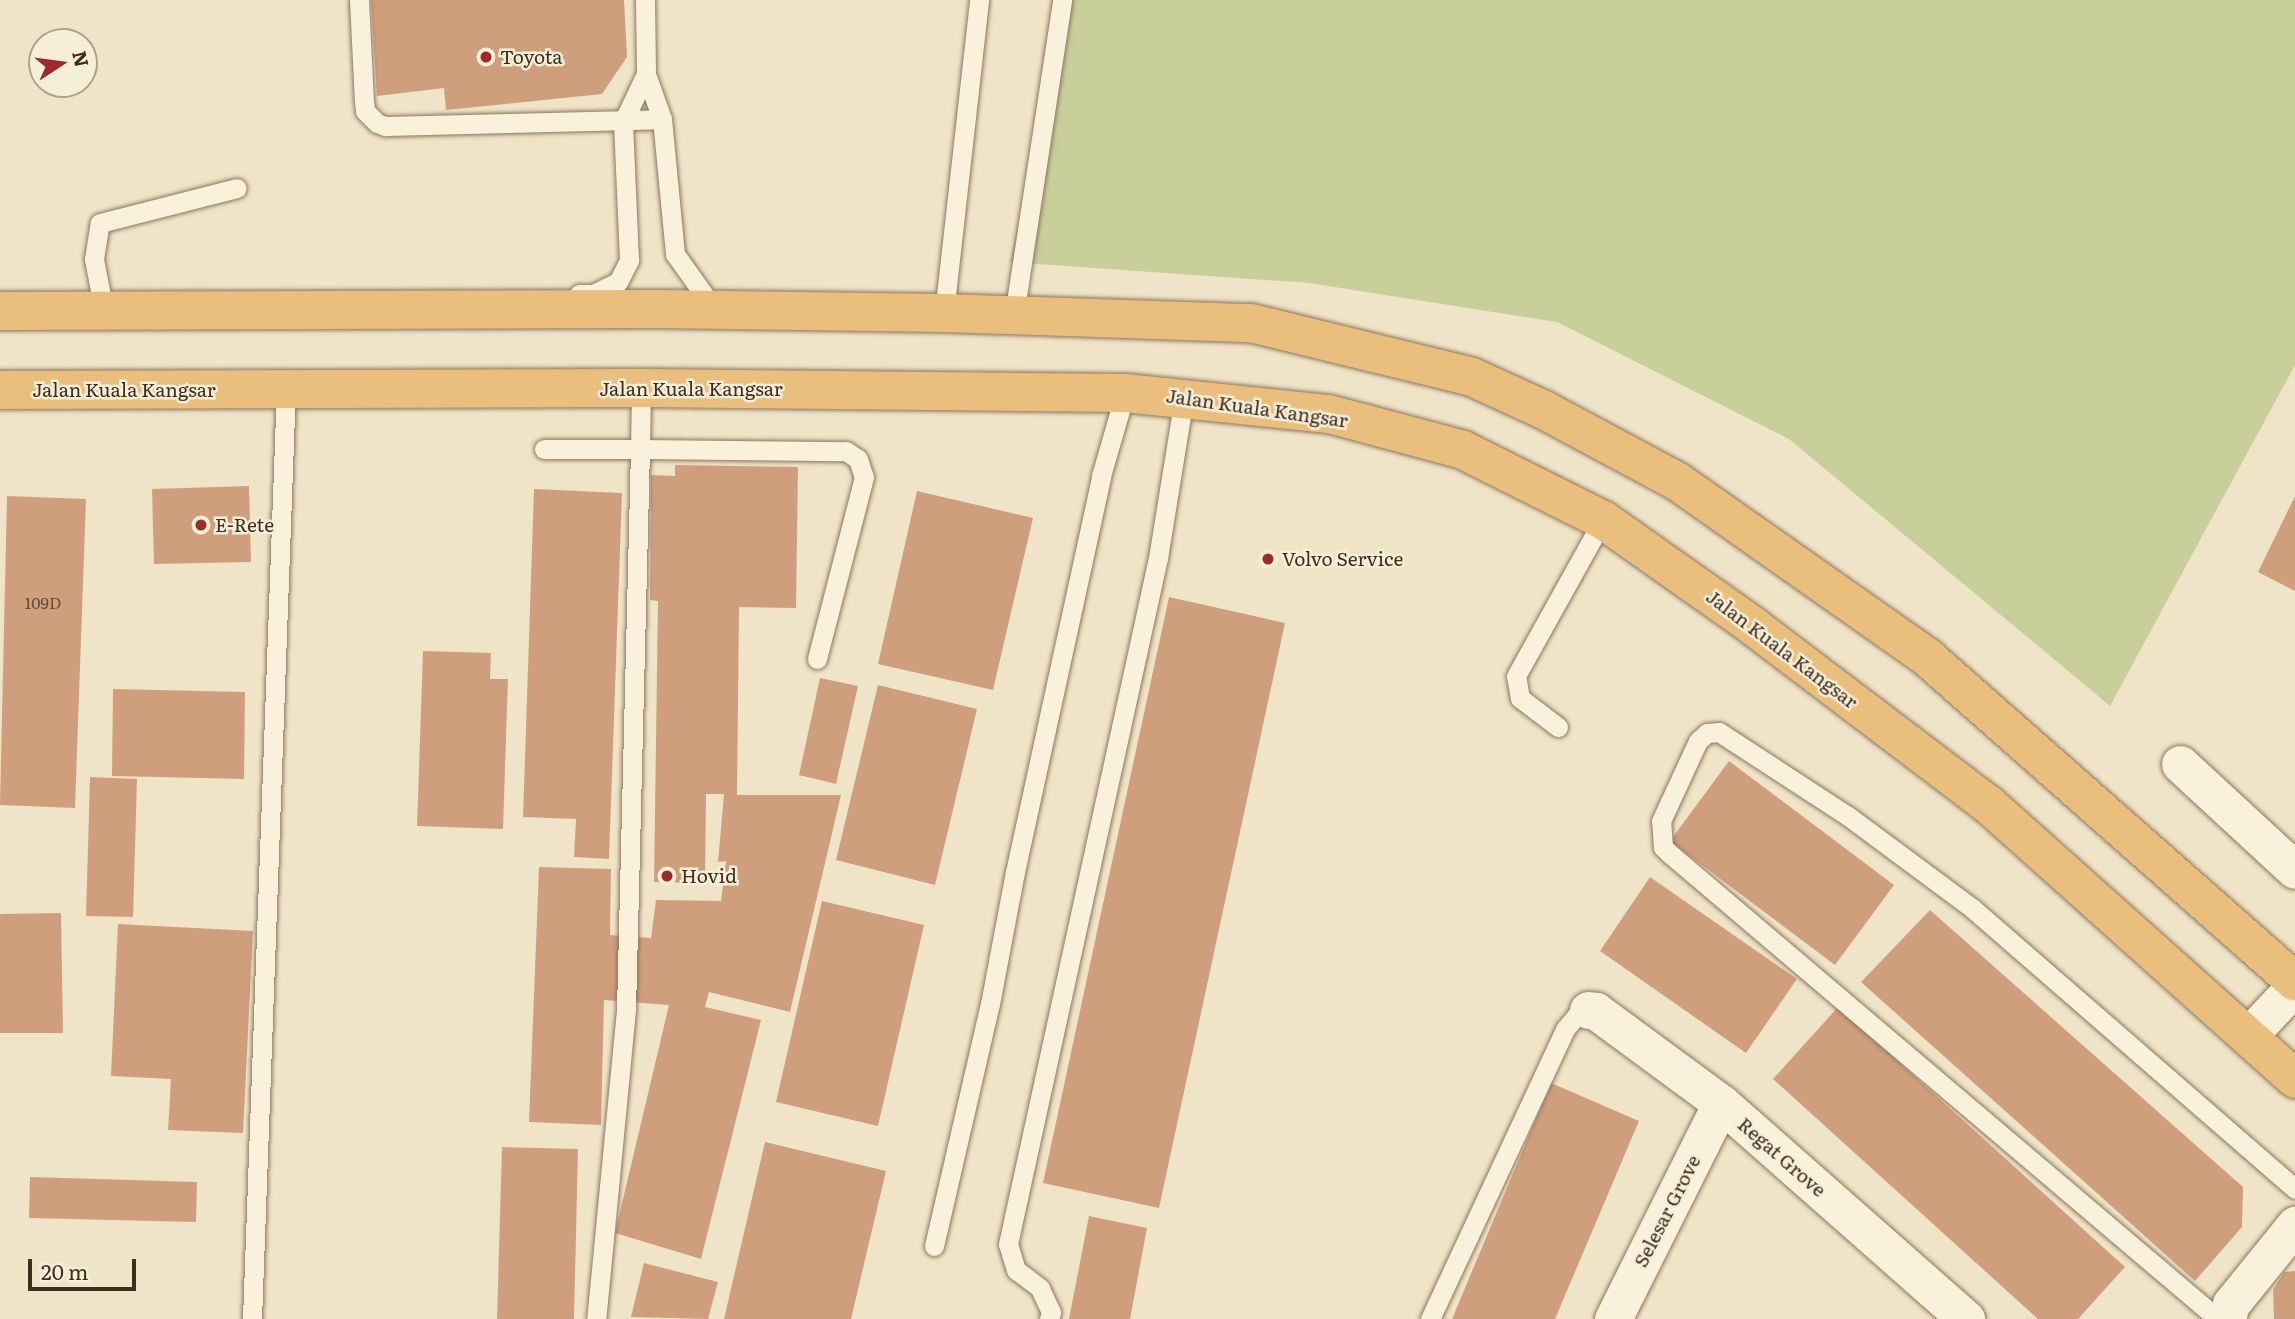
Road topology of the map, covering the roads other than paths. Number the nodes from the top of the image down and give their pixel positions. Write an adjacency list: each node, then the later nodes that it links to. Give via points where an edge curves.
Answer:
1 (359, 0): 7 (lane, via 365,111 377,123)
2 (645, 0): 5 (lane)
3 (979, 0): 13 (lane)
4 (1062, 0): 14 (lane)
5 (646, 74): 6 (lane); 7 (lane)
6 (662, 119): 7 (lane); 10 (lane, via 675,254)
7 (622, 121): 9 (lane, via 629,260 618,282 593,294 352,294)
8 (237, 188): 11 (lane, via 100,223 94,259)
9 (320, 310): 10 (highway); 11 (highway)
10 (715, 310): 13 (highway)
11 (104, 311): 12 (highway)
12 (0, 312)
13 (943, 313): 14 (highway)
14 (1014, 315): 27 (highway, via 1251,323 1472,377 1544,410 1678,482 1928,658)
15 (641, 388): 16 (highway, Jalan Kuala Kangsar); 18 (highway, Jalan Kuala Kangsar); 21 (lane)
16 (286, 389): 17 (highway, Jalan Kuala Kangsar); 35 (lane)
17 (0, 390)
18 (1125, 393): 19 (highway, Jalan Kuala Kangsar); 34 (lane, via 1095,503)
19 (1184, 397): 22 (highway, Jalan Kuala Kangsar, via 1329,414 1463,450); 37 (lane, via 1158,558 1008,1244 1016,1270 1040,1288 1051,1312)
20 (544, 449): 21 (lane)
21 (640, 450): 23 (lane, via 846,451 858,459 864,477); 36 (lane, via 626,1010)
22 (1603, 520): 24 (lane, via 1517,676 1520,698); 29 (highway, Jalan Kuala Kangsar, via 1753,626 1989,805)
23 (817, 659)
24 (1558, 727)
25 (2180, 764): 26 (street)
26 (2295, 870)
27 (2295, 984): 29 (street)
28 (1588, 1010): 31 (street, Regat Grove); 38 (lane, via 1566,1028)
29 (2249, 1035): 30 (highway, Jalan Kuala Kangsar)
30 (2295, 1079)
31 (1721, 1103): 39 (street, Selesar Grove); 40 (street, Regat Grove)
32 (2295, 1189): 41 (lane, via 1972,908 1848,816 1719,732 1707,733 1698,741 1661,821 1663,847 1670,855)
33 (2295, 1225): 42 (street, via 2231,1304)
34 (934, 1246)
35 (252, 1319)
36 (596, 1319)
37 (1049, 1319)
38 (1430, 1319)
39 (1613, 1319)
40 (1966, 1319)
41 (2218, 1319)
42 (2227, 1319)

